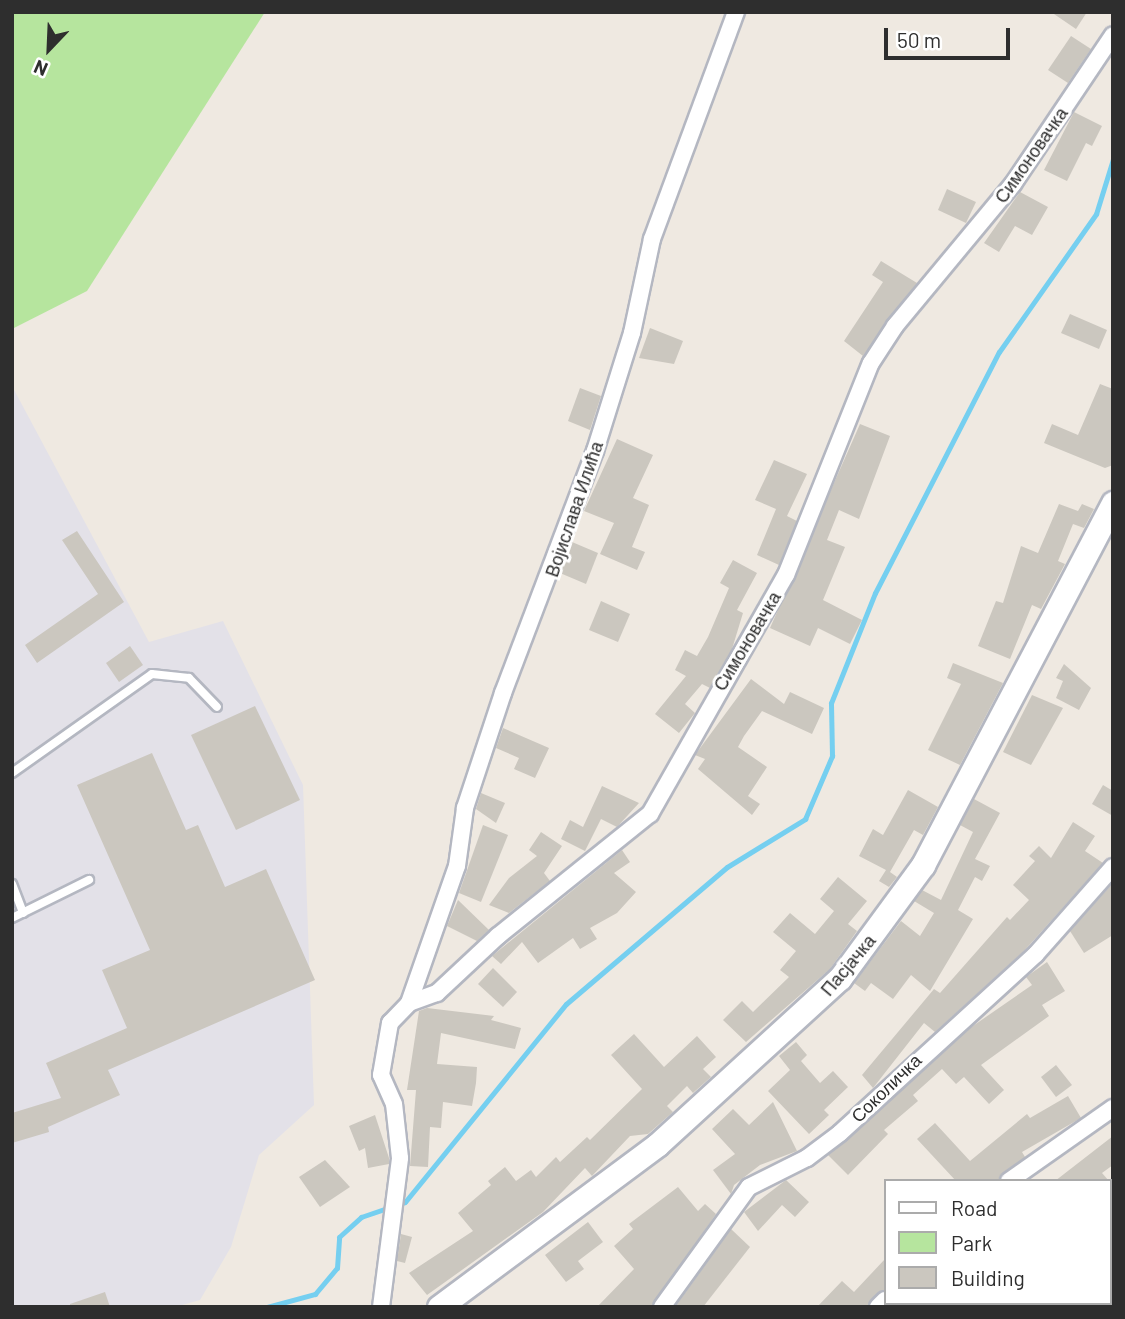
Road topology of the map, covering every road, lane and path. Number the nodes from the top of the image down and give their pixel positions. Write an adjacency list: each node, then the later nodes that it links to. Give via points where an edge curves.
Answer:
1 (736, 12): 11 (street, Војислава Илића, via 652,239 632,333 575,509 502,693 465,808 457,866)
2 (1113, 35): 11 (street, Симоновачка, via 1013,184 895,326 871,363 786,575 650,814 498,936 438,993)
3 (1113, 503): 15 (main road, Пасјачка, via 929,855 841,978 657,1145)
4 (217, 707): 5 (lane, via 189,678 152,674)
5 (12, 773)
6 (1113, 867): 16 (street, Соколичка, via 1036,954 915,1059 840,1133 807,1158 749,1187)
7 (89, 880): 9 (lane)
8 (12, 884): 9 (lane)
9 (23, 913): 10 (lane)
10 (12, 918)
11 (409, 1003): 14 (street, Симоновачка, via 390,1023 382,1048 380,1075 394,1104 398,1135 396,1196)
12 (1113, 1108): 13 (street)
13 (1012, 1179)
14 (381, 1307)
15 (439, 1307)
16 (662, 1307)

